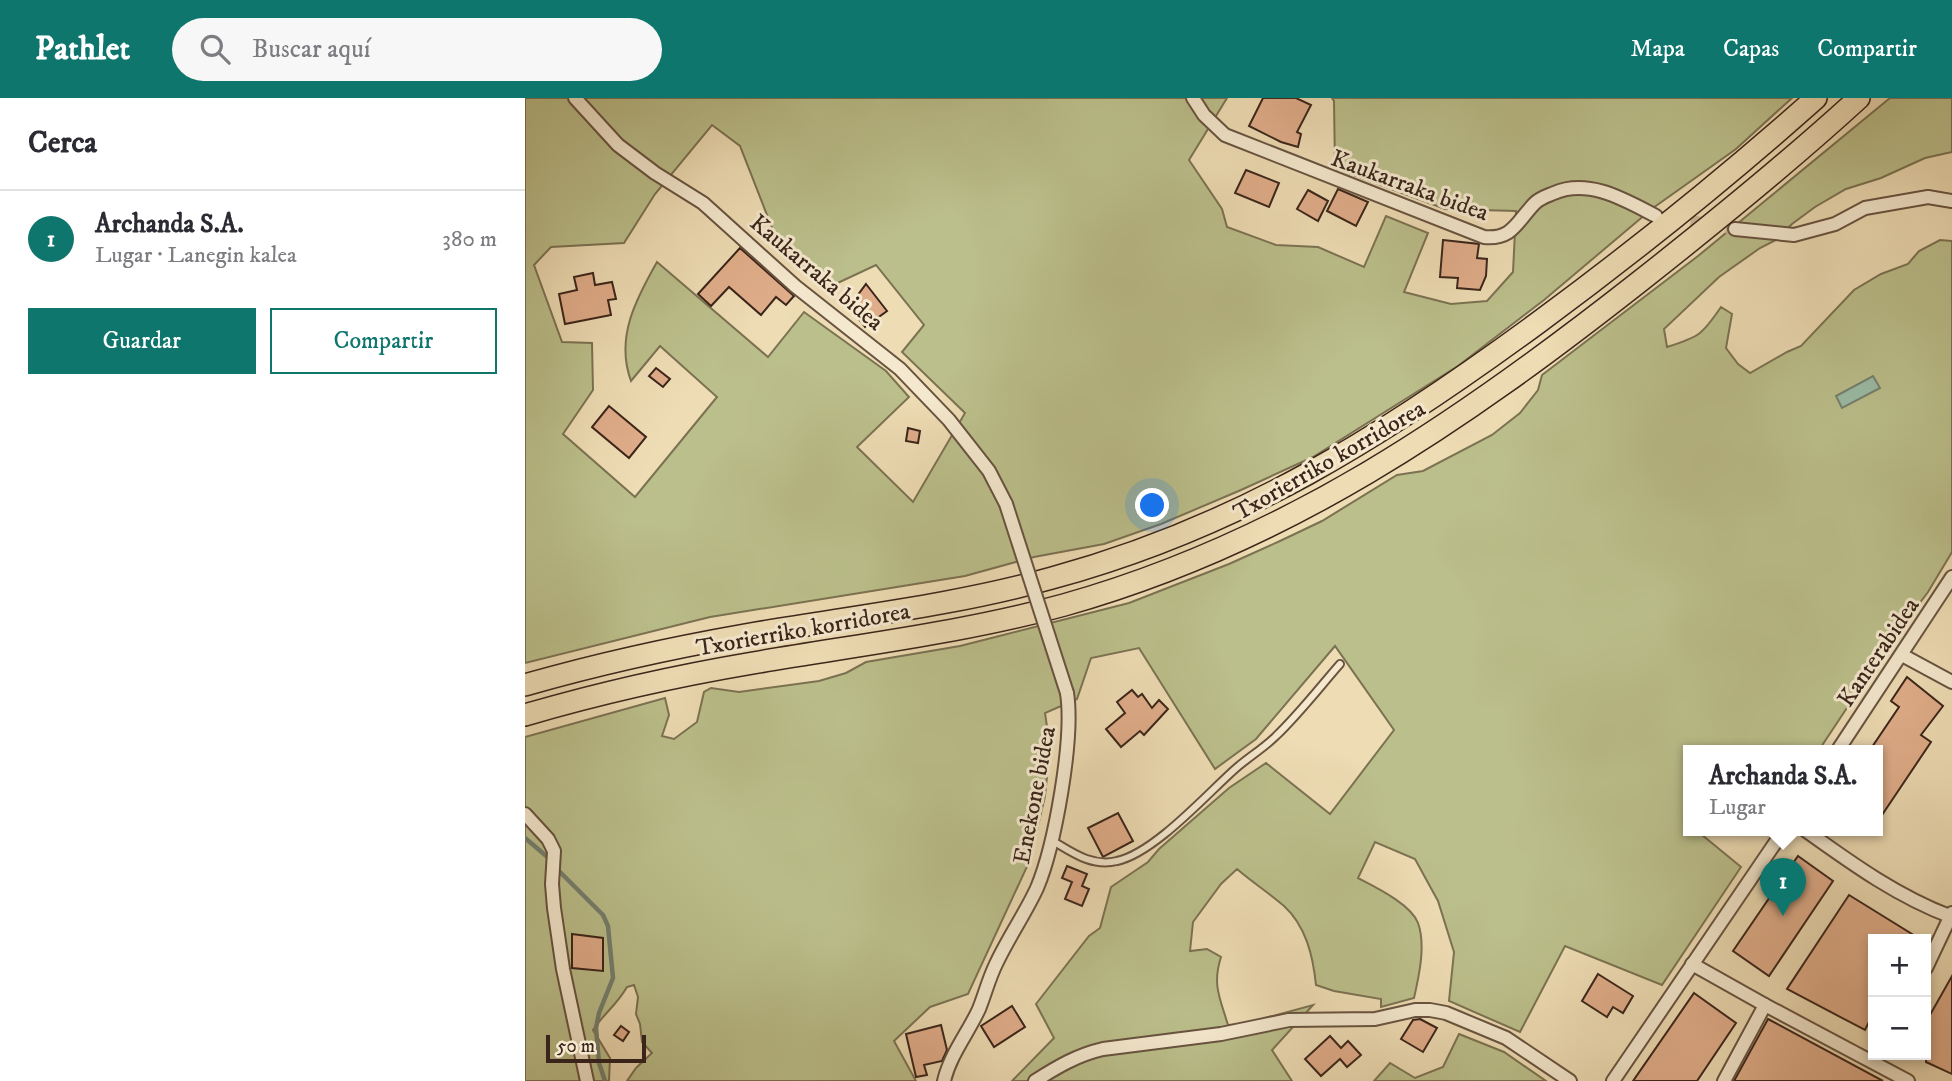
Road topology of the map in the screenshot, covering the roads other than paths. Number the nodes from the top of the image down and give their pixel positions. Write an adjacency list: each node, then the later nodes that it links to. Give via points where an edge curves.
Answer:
1 (575, 98): 8 (street, Kaukarraka bidea, via 618,145 703,203 795,286 900,369 949,420 989,471)
2 (1193, 98): 6 (street, Kaukarraka bidea, via 1225,135 1484,237 1507,235 1537,201 1565,189 1596,189)
3 (1816, 98): 13 (highway, Txorierriko korridorea, via 1696,200 1496,354 1347,452 1237,511 1144,549 1027,585 653,652)
4 (1859, 98): 14 (highway, Txorierriko korridorea, via 1725,214 1513,377 1408,449 1237,543 1154,576 1034,613 658,681)
5 (1952, 201): 7 (street, via 1928,197 1865,208 1835,224 1794,235)
6 (1656, 216)
7 (1735, 229)
8 (1006, 504): 19 (street, Enekone bidea, bridge, via 1067,693 1066,759)
9 (1952, 577): 10 (street, Kanterabidea)
10 (1902, 655): 12 (street); 15 (street, Kanterabidea)
11 (1340, 664): 19 (lane, via 1275,737 1146,847 1105,863 1089,861)
12 (1952, 682)
13 (525, 685)
14 (525, 715)
15 (1841, 745)
16 (525, 814): 26 (street, via 554,851 552,884 563,969)
17 (1780, 836): 22 (street)
18 (1813, 836): 20 (street, via 1898,891)
19 (1051, 840): 27 (street, Enekone bidea, via 1037,886)
20 (1952, 916): 21 (street)
21 (1931, 958)
22 (1692, 964): 23 (street); 30 (street)
23 (1765, 1005): 24 (street); 31 (street)
24 (1868, 1055)
25 (1878, 1060): 32 (street)
26 (587, 1081)
27 (944, 1081)
28 (1035, 1081): 29 (street, via 1065,1062 1103,1049 1289,1020 1375,1019 1415,1010 1446,1013 1481,1026)
29 (1570, 1081)
30 (1613, 1081)
31 (1724, 1081)
32 (1909, 1081)

